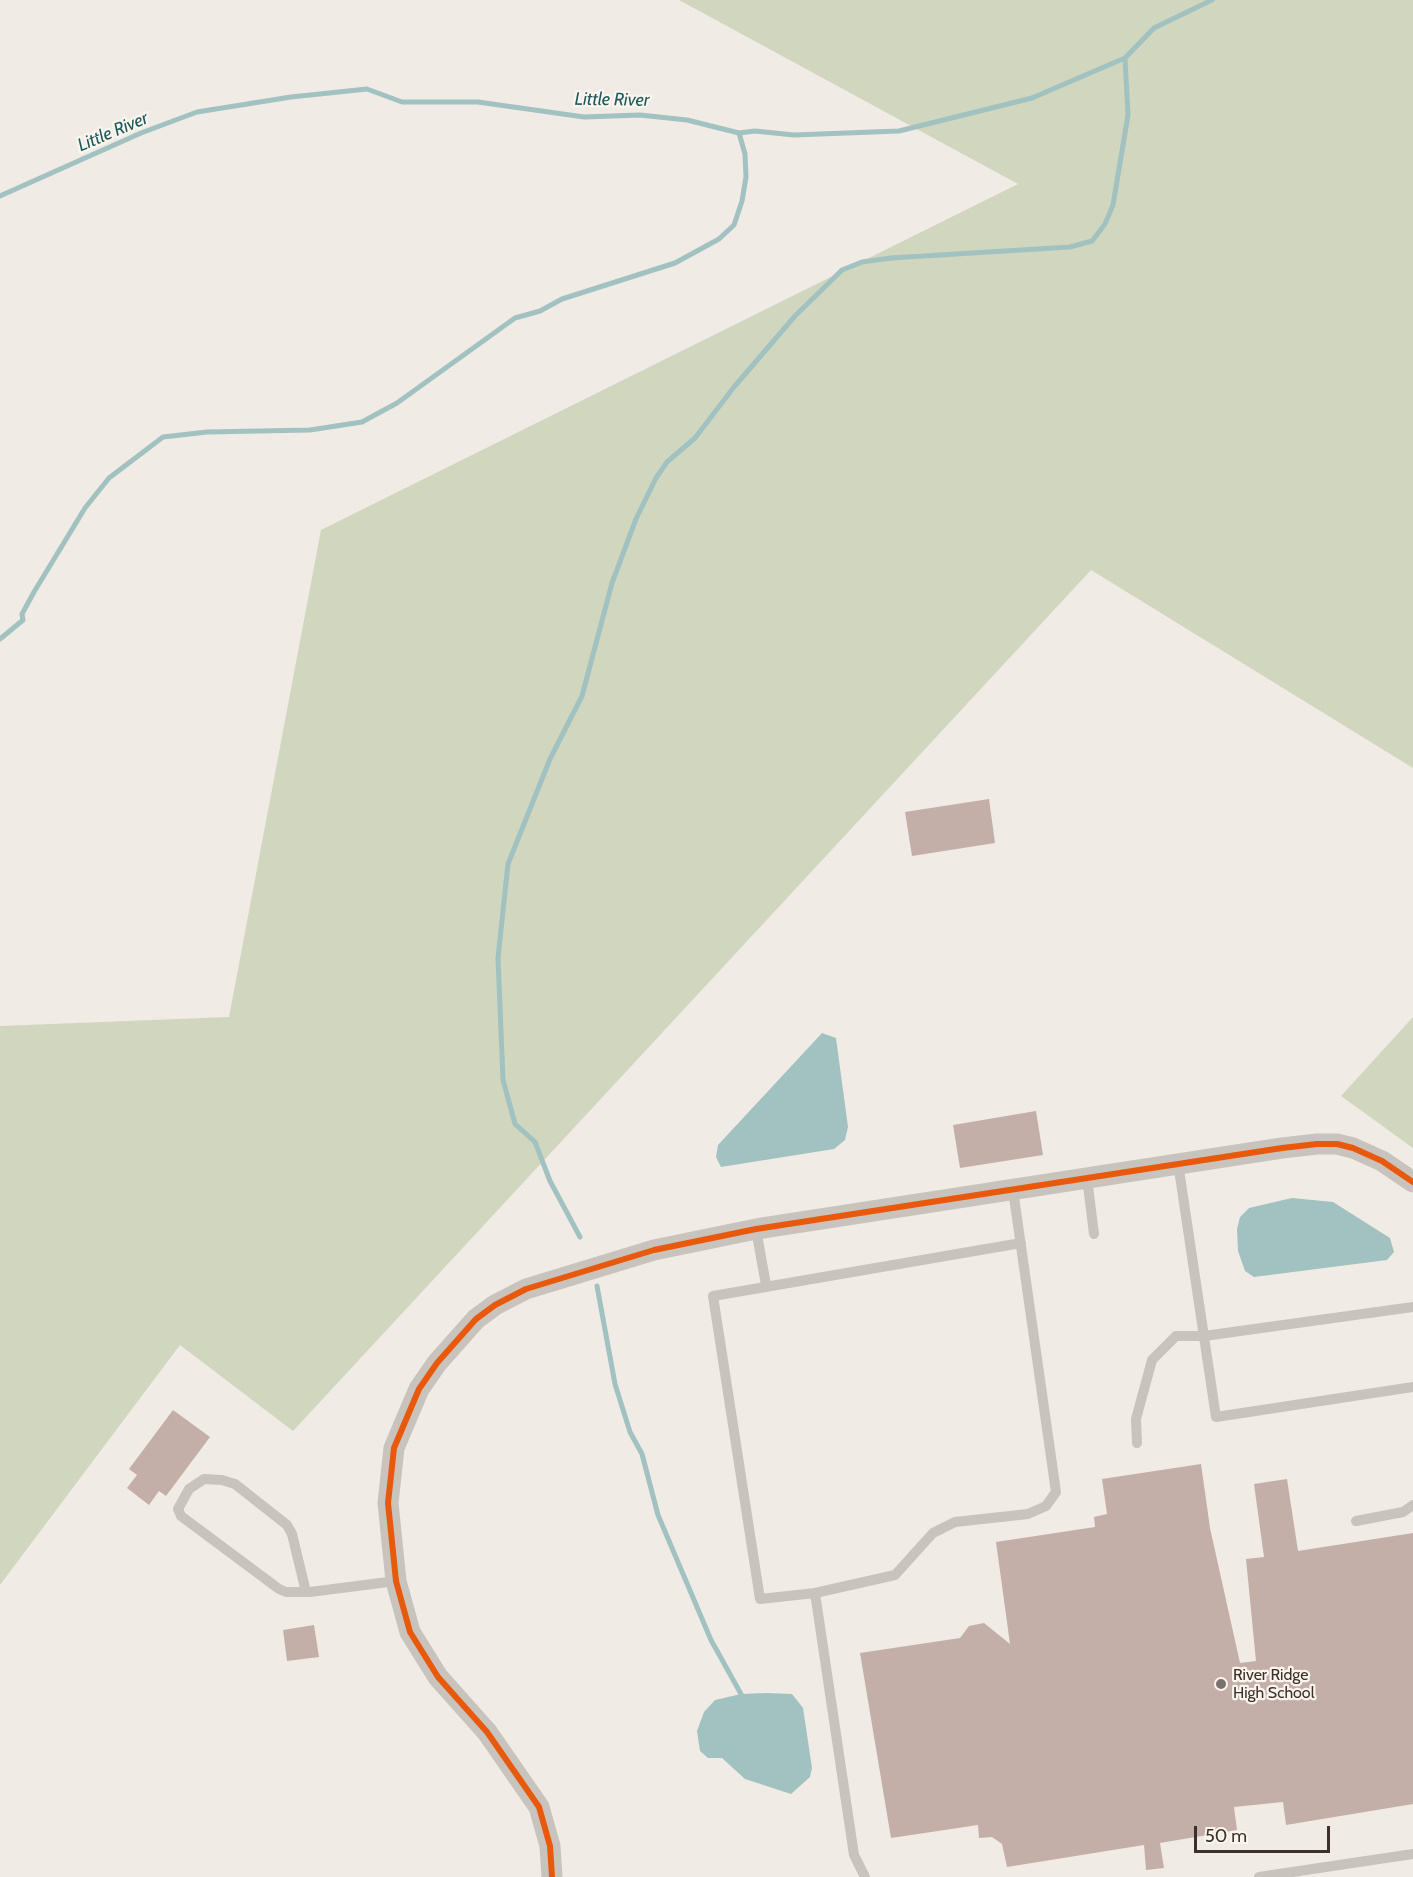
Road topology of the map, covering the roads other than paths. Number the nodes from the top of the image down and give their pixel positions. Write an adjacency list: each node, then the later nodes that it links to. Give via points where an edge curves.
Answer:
1 (1178, 1163): 2 (street); 3 (street, via 1337,1144 1382,1161); 10 (lane)
2 (1087, 1178): 4 (street); 6 (lane)
3 (1413, 1182)
4 (1013, 1190): 5 (street); 7 (lane)
5 (756, 1228): 8 (lane); 15 (street, via 654,1250 558,1277 516,1294 476,1319 419,1389 394,1448 388,1503)
6 (1094, 1234)
7 (1021, 1243): 8 (lane); 17 (lane, via 1056,1492 1046,1506 1028,1514 955,1522 933,1533 895,1575)
8 (766, 1285): 17 (lane, via 712,1296 760,1599)
9 (1413, 1307): 10 (lane)
10 (1204, 1336): 11 (lane, via 1216,1417); 12 (lane, via 1176,1336 1152,1360 1136,1419)
11 (1413, 1387)
12 (1137, 1443)
13 (1413, 1505): 14 (lane, via 1403,1512)
14 (1356, 1521)
15 (396, 1581): 16 (lane); 19 (street, via 410,1632 432,1668 488,1732 539,1807 550,1846)
16 (306, 1592): 16 (lane, via 279,1589 182,1516 178,1509 189,1489 204,1479 235,1484 287,1525)
17 (815, 1593): 20 (lane, via 854,1855)
18 (1413, 1854): 21 (lane)
19 (552, 1877)
20 (865, 1877)
21 (1259, 1877)

